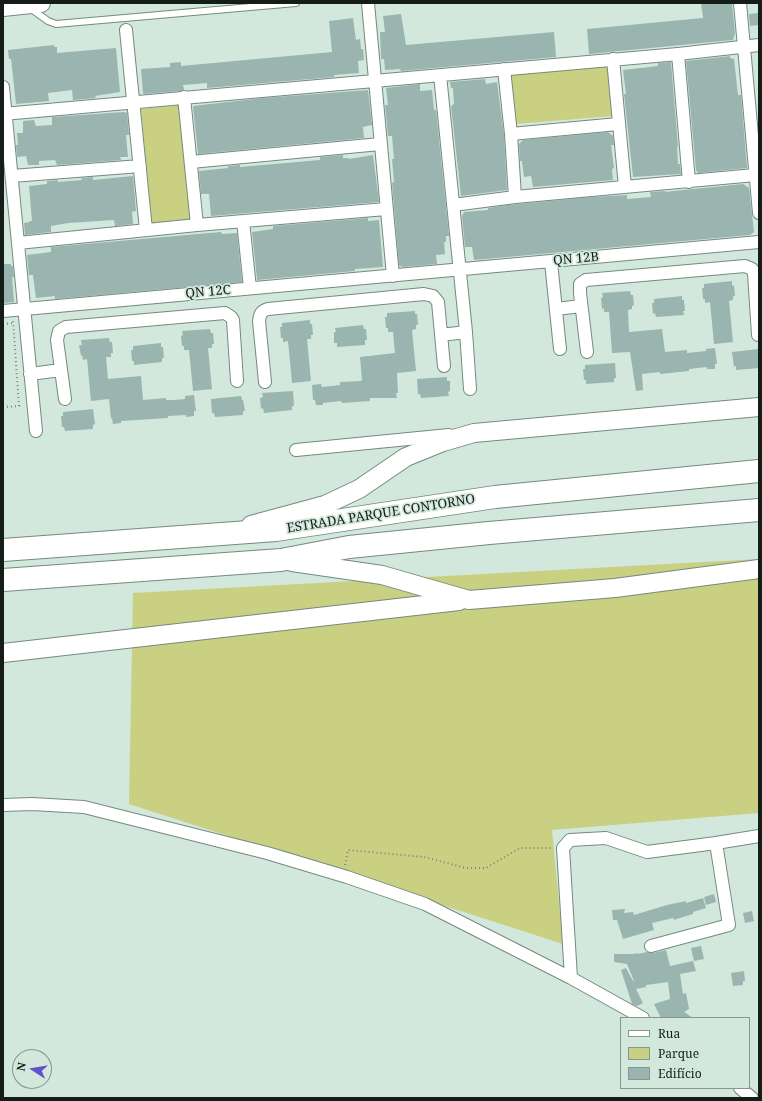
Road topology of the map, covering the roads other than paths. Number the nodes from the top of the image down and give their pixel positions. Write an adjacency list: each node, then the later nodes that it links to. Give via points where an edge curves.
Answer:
1 (296, 3): 4 (lane, via 56,24 40,16)
2 (368, 3): 13 (street)
3 (740, 3): 8 (street)
4 (33, 4): 5 (main road)
5 (3, 6)
6 (126, 30): 16 (street)
7 (759, 45): 8 (street)
8 (744, 46): 9 (street); 23 (street)
9 (678, 54): 10 (street); 25 (street)
10 (613, 59): 11 (street); 18 (street)
11 (504, 69): 12 (street); 19 (street)
12 (440, 75): 13 (street); 28 (street)
13 (375, 80): 15 (street); 20 (street)
14 (3, 87): 17 (street)
15 (184, 97): 16 (street); 21 (street)
16 (133, 102): 17 (street); 22 (street)
17 (4, 114): 24 (street)
18 (618, 124): 19 (street); 26 (street)
19 (511, 134): 27 (street)
20 (380, 144): 21 (street); 29 (street)
21 (191, 162): 32 (street)
22 (140, 166): 24 (street); 33 (street)
23 (755, 175): 25 (street); 30 (street)
24 (12, 176): 35 (street)
25 (689, 182): 26 (street)
26 (625, 187): 27 (street)
27 (515, 197): 28 (street)
28 (453, 205): 37 (street)
29 (386, 209): 31 (street); 38 (street)
30 (759, 213)
31 (244, 221): 32 (street); 39 (street)
32 (197, 225): 33 (street)
33 (146, 230): 35 (street)
34 (759, 242): 36 (street, QN 12B)
35 (18, 243): 42 (street)
36 (551, 262): 37 (street, QN 12B); 41 (street)
37 (459, 270): 38 (street, QN 12B); 43 (street)
38 (393, 276): 39 (street, QN 12C)
39 (250, 288): 42 (street, QN 12C)
40 (581, 306): 41 (street); 45 (street, via 580,287 586,280 745,266 754,273); 47 (street)
41 (556, 308): 46 (street)
42 (13, 310): 50 (street)
43 (466, 332): 44 (street); 53 (street)
44 (441, 335): 48 (street); 52 (street, via 438,302 430,295 268,309 259,314 258,321)
45 (758, 335)
46 (560, 349)
47 (587, 352)
48 (444, 366)
49 (61, 370): 50 (street); 51 (street, via 57,340 62,328 225,314 233,320); 54 (street)
50 (30, 374): 56 (street)
51 (238, 381)
52 (265, 382)
53 (470, 389)
54 (64, 398)
55 (759, 407): 57 (main road)
56 (36, 431)
57 (474, 433): 58 (street); 61 (main road, via 406,457 358,489 325,505)
58 (296, 450)
59 (759, 471): 61 (highway, ESTRADA PARQUE CONTORNO, via 495,497 276,530)
60 (759, 510): 64 (highway, via 357,546)
61 (214, 534): 62 (highway, ESTRADA PARQUE CONTORNO)
62 (33, 547): 63 (highway, ESTRADA PARQUE CONTORNO); 66 (highway, via 46,549 55,558 48,570)
63 (3, 550)
64 (281, 560): 66 (highway); 68 (main road, via 382,575)
65 (759, 569): 68 (main road, via 615,588)
66 (34, 577): 67 (highway)
67 (3, 580)
68 (469, 600): 69 (main road)
69 (3, 653)
70 (3, 805): 74 (street, via 84,807 267,853 343,876 425,904)
71 (759, 836): 72 (street)
72 (716, 843): 73 (street, via 729,925); 74 (street, via 647,852 606,838 570,840 563,848)
73 (651, 946)
74 (571, 978): 75 (street)
75 (641, 1017)
76 (741, 1089): 77 (street)
77 (752, 1098)

